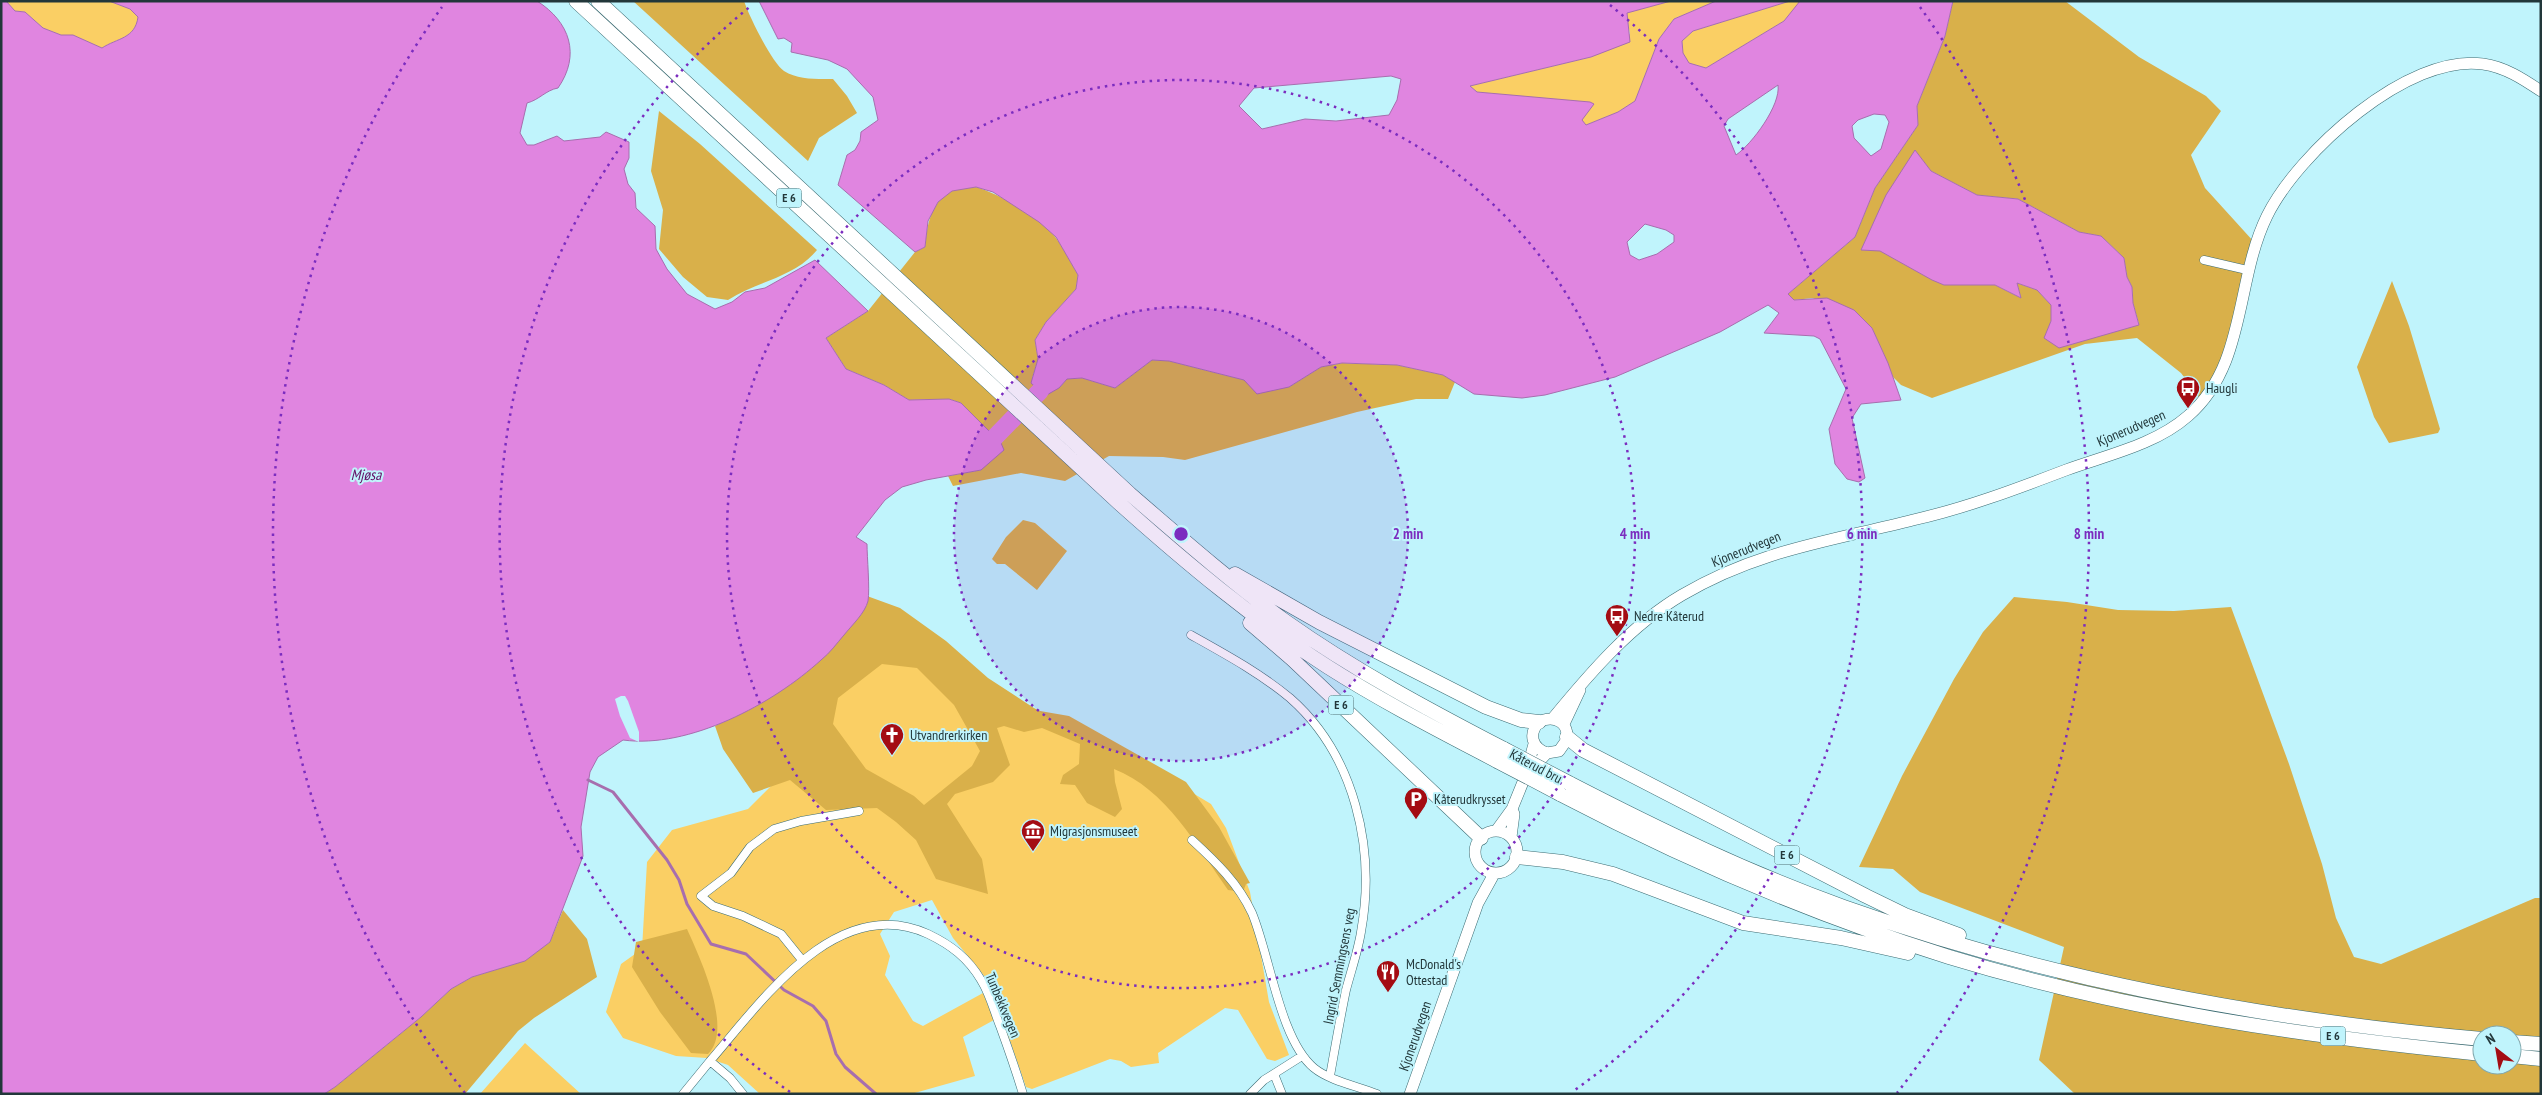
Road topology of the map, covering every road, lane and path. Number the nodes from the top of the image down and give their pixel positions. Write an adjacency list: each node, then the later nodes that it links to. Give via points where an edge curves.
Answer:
1 (576, 1): 7 (highway, E 6, via 1138,520)
2 (598, 1): 6 (highway, E 6, via 1130,494)
3 (2541, 91): 5 (main road, Kjonerudvegen, via 2504,70 2469,63 2423,75 2378,98 2337,129 2305,160 2284,187 2263,223)
4 (2204, 260): 5 (street)
5 (2247, 270): 9 (main road, Kjonerudvegen, via 2234,338 2223,370 2204,400 2178,425 2138,444 1987,499 1911,521 1792,547 1734,568 1680,596 1648,619)
6 (1204, 558): 11 (highway, E 6, via 1303,614 1486,707 1508,716); 15 (highway, E 6, via 1268,609)
7 (1200, 573): 15 (highway, E 6, via 1263,622 1379,698); 21 (highway, E 6)
8 (1191, 634): 37 (street, Ingrid Semmingsens veg, via 1241,663 1291,699 1333,751 1352,790 1362,840 1365,894 1362,932 1346,990)
9 (1582, 686): 10 (main road, Kjonerudvegen); 12 (main road, Kjonerudvegen)
10 (1552, 718): 11 (main road); 12 (main road)
11 (1538, 722): 13 (main road, Kjonerudvegen, via 1532,732)
12 (1566, 731): 14 (main road, Kjonerudvegen, via 1565,745 1559,751); 27 (highway, E 6, via 1583,750 1866,896)
13 (1534, 744): 14 (main road); 16 (main road, Kjonerudvegen)
14 (1547, 753): 16 (main road, Kjonerudvegen)
15 (1501, 755): 25 (highway, Kåterud bru / E 6, bridge, via 1560,794 1753,887); 27 (highway, Kåterud bru / E 6, bridge, via 1784,884 1884,921)
16 (1525, 777): 17 (main road, Kjonerudvegen)
17 (1512, 809): 19 (main road, Kjonerudvegen); 20 (main road, Kjonerudvegen)
18 (859, 811): 26 (street, via 774,829 750,847 731,873 701,896 714,906 781,934)
19 (1496, 831): 20 (main road); 21 (main road)
20 (1511, 837): 23 (main road, Kjonerudvegen)
21 (1480, 838): 24 (main road, Kjonerudvegen, via 1475,852 1478,864)
22 (1192, 840): 32 (street, via 1223,869 1250,909 1285,1019)
23 (1517, 857): 24 (main road, via 1506,871); 25 (highway, E 6, via 1563,862 1613,874 1743,923 1841,938 1910,953)
24 (1489, 872): 44 (main road, Kjonerudvegen)
25 (1951, 957): 31 (highway, E 6, via 2067,988 2185,1013)
26 (802, 960): 35 (street, Tunbekkvegen, via 786,973); 40 (street, Tunbekkvegen, via 838,938 880,925 916,929 942,941 961,955 983,982)
27 (2012, 960): 28 (highway, E 6, via 2128,988 2220,1005 2345,1024)
28 (2472, 1038)
29 (2522, 1043): 30 (highway)
30 (2541, 1044)
31 (2472, 1053)
32 (1302, 1056): 36 (street); 37 (street, via 1321,1074)
33 (2522, 1057): 34 (highway)
34 (2541, 1059)
35 (710, 1061): 38 (street, Tunbekkvegen); 39 (street)
36 (1274, 1074): 41 (street); 42 (street)
37 (1330, 1076): 43 (street)
38 (683, 1094)
39 (743, 1094)
40 (1024, 1094)
41 (1250, 1094)
42 (1282, 1094)
43 (1377, 1094)
44 (1410, 1094)

